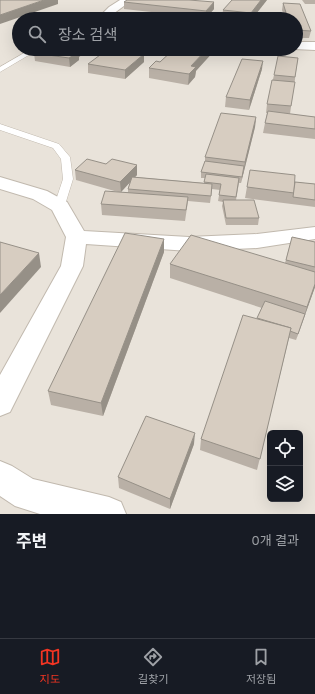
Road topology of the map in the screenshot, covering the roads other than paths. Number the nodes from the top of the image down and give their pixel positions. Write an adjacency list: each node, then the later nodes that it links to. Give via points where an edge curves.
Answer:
1 (127, 0): 2 (street)
2 (109, 12)
3 (303, 46): 4 (street)
4 (315, 46)
5 (24, 56): 6 (lane)
6 (0, 70)
7 (0, 127): 9 (lane, via 56,146 66,159 68,179)
8 (0, 183): 9 (street, via 40,195)
9 (60, 206): 11 (street)
10 (315, 233): 11 (street, via 257,241 189,244)
11 (77, 237): 12 (street, via 72,266)
12 (0, 403)
13 (0, 477): 14 (street, via 27,494)
14 (109, 514)

